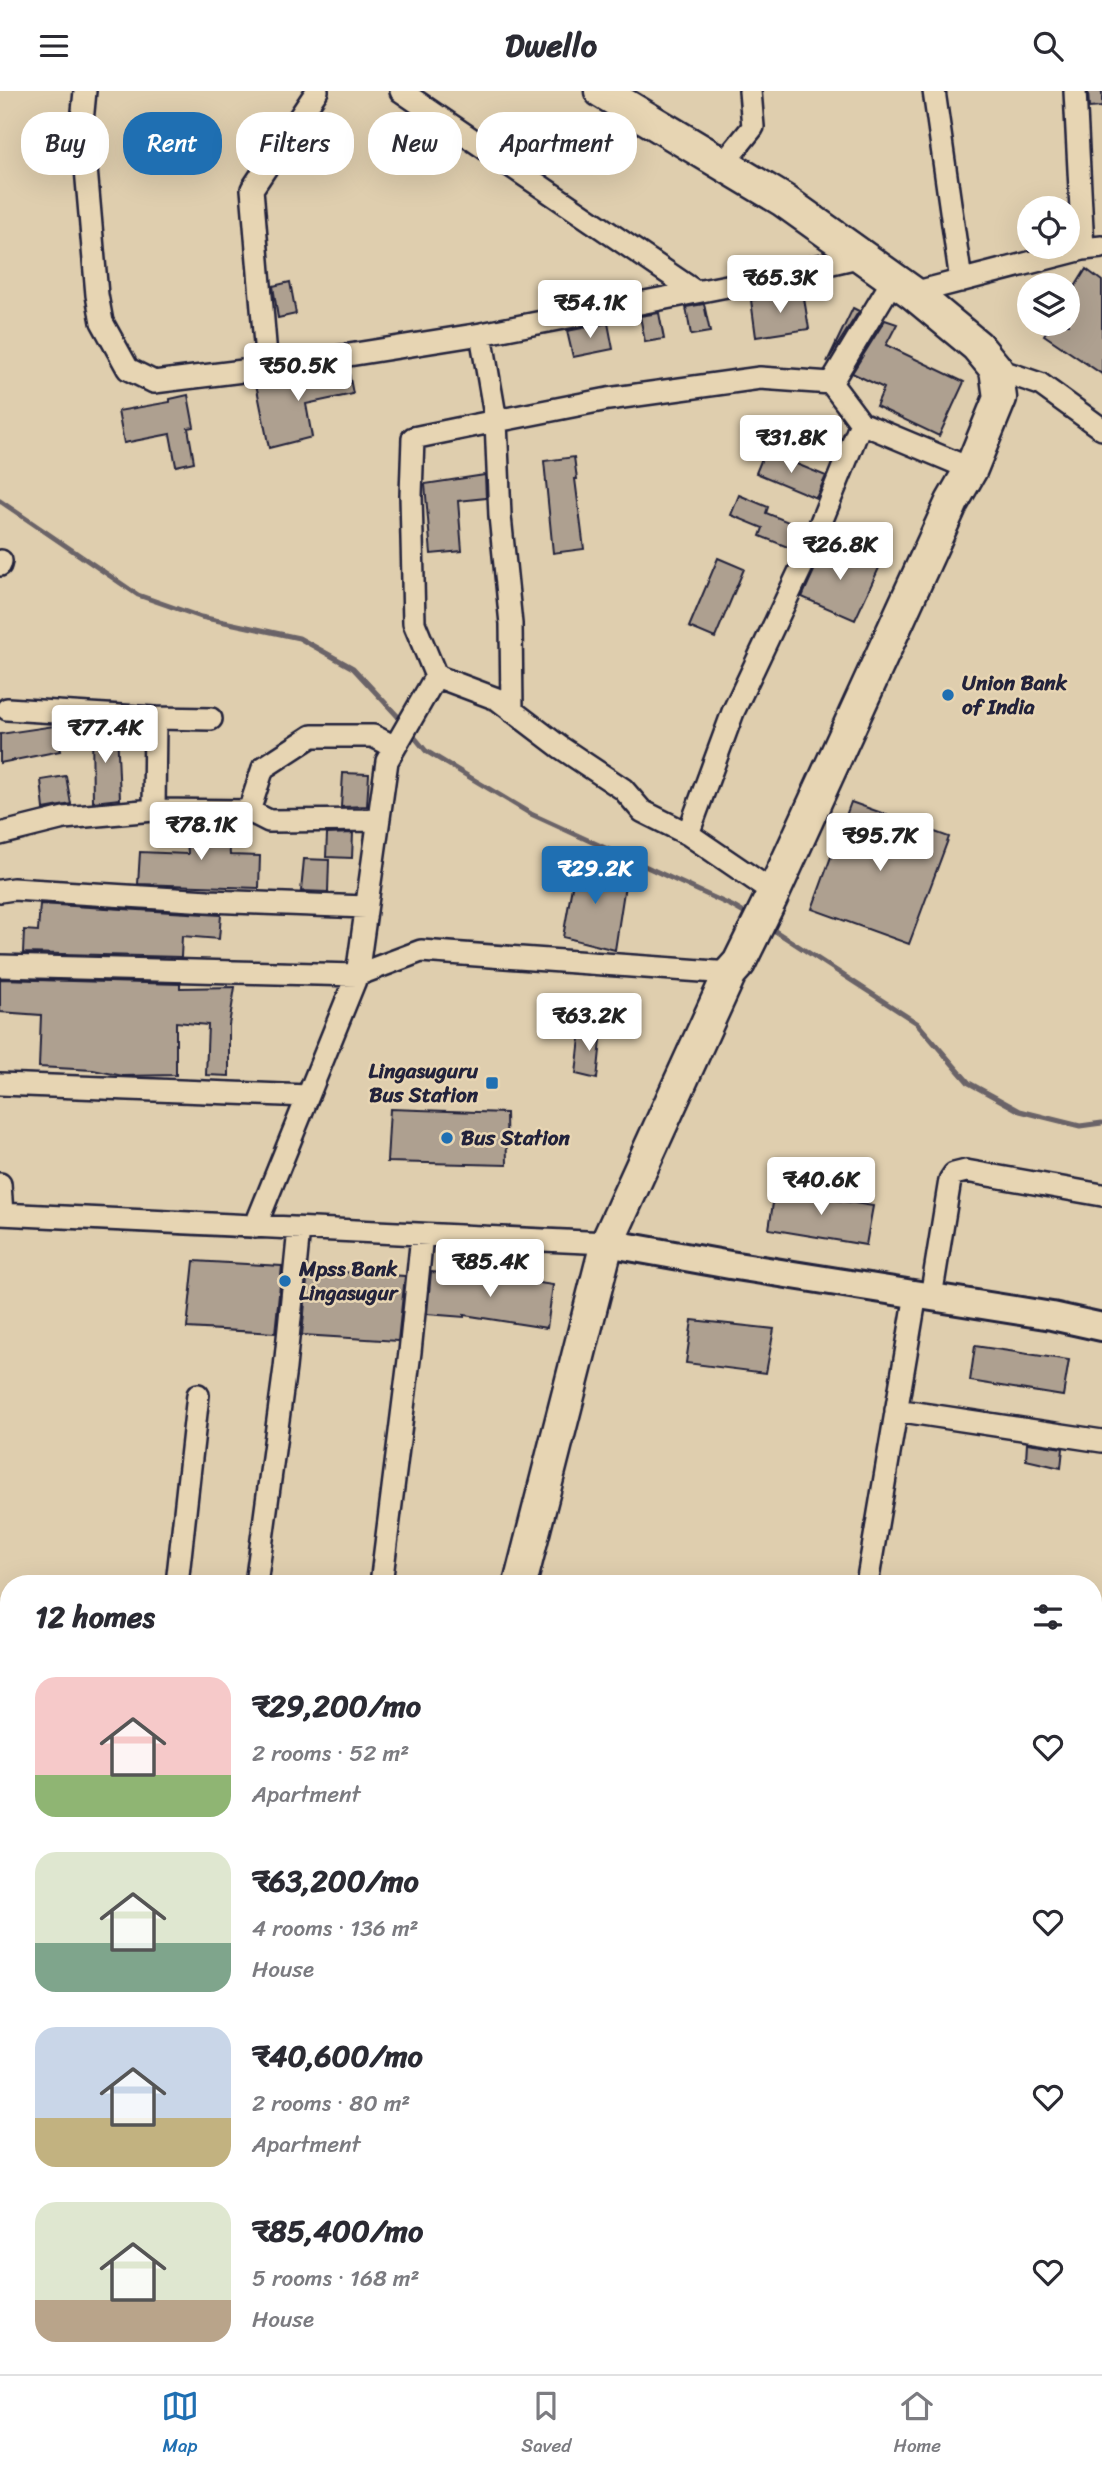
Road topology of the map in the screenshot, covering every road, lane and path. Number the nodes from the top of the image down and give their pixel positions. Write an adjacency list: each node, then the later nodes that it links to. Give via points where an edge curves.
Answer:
1 (85, 91): 15 (street, via 82,121 97,295 102,323 128,369 154,382)
2 (317, 91): 15 (street, via 252,189)
3 (401, 91): 13 (street)
4 (601, 91): 8 (highway)
5 (750, 91): 8 (street, via 753,127)
6 (934, 91): 11 (street)
7 (1074, 91): 9 (street)
8 (723, 164): 10 (highway)
9 (1092, 248): 11 (street)
10 (862, 256): 12 (highway); 13 (street)
11 (961, 281): 12 (street)
12 (903, 286): 16 (highway, via 978,346); 17 (street)
13 (696, 292): 14 (street)
14 (481, 334): 15 (street); 18 (street)
15 (267, 368)
16 (996, 369): 20 (street, via 1040,384); 21 (highway, via 1000,398)
17 (831, 383): 18 (street, via 760,378 608,399); 19 (street)
18 (496, 421): 22 (street, via 413,438 414,623); 24 (street, via 511,624)
19 (861, 423): 21 (street); 32 (street, via 811,547 733,712)
20 (1102, 429)
21 (971, 469): 34 (highway)
22 (436, 676): 24 (street, via 497,699); 27 (street)
23 (7, 709): 25 (street)
24 (512, 711): 32 (street, via 623,789 642,811)
25 (155, 718): 26 (street); 28 (street)
26 (211, 719)
27 (391, 754): 29 (street, via 373,736 313,736 263,768); 30 (street)
28 (153, 810): 29 (street); 31 (street, via 64,818)
29 (250, 811): 30 (street, via 269,821)
30 (378, 820): 35 (street)
31 (0, 834)
32 (688, 834): 34 (street)
33 (0, 891): 35 (street, via 13,888)
34 (772, 895): 37 (highway)
35 (366, 907): 38 (street)
36 (0, 966): 38 (street)
37 (734, 968): 38 (street, via 422,951); 47 (highway)
38 (357, 975): 40 (street)
39 (0, 1084): 40 (street)
40 (308, 1096): 44 (street)
41 (0, 1184): 43 (street)
42 (1102, 1195): 48 (street, via 966,1171 954,1174)
43 (1, 1214): 44 (street)
44 (255, 1227): 45 (street)
45 (299, 1229): 46 (street); 54 (street)
46 (422, 1234): 47 (street); 55 (street)
47 (607, 1243): 48 (main road); 56 (highway)
48 (923, 1296): 49 (main road); 51 (street)
49 (1102, 1327)
50 (198, 1395): 53 (street)
51 (896, 1410): 52 (street); 57 (street)
52 (1102, 1441)
53 (178, 1575)
54 (257, 1575)
55 (382, 1575)
56 (522, 1575)
57 (868, 1575)

